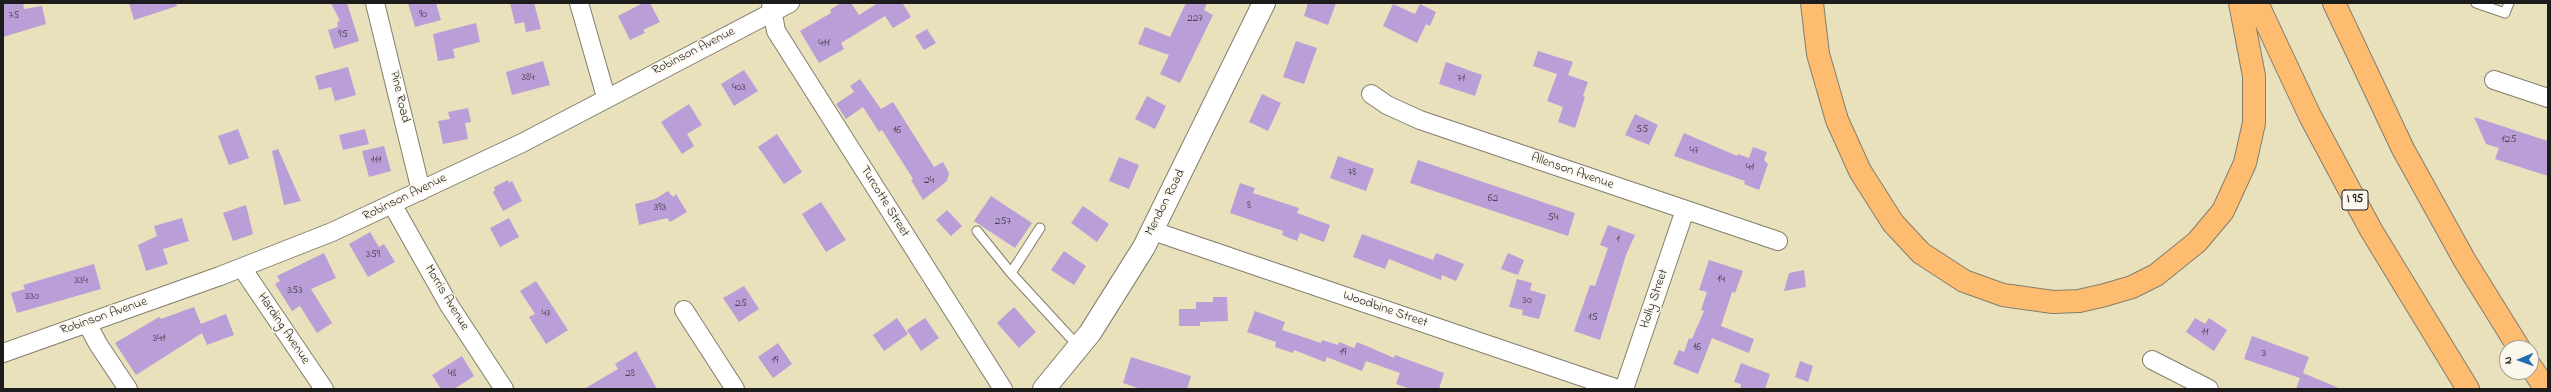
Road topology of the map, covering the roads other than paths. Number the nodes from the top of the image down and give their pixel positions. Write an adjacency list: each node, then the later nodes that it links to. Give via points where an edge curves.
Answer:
1 (375, 3): 16 (street, Pine Road)
2 (579, 3): 14 (street)
3 (790, 3): 11 (street, Robinson Avenue)
4 (1264, 3): 21 (street, Mendon Road)
5 (1812, 3): 6 (highway, via 1818,54 1837,120 1860,170 1893,223 1921,253 1964,281 2003,295 2053,302 2079,301 2106,295 2144,281 2187,251 2207,232 2222,210 2245,162 2254,123 2254,76)
6 (2240, 3)
7 (2257, 3): 41 (highway, I 95, via 2310,116 2371,230)
8 (2334, 3): 27 (highway, via 2403,149 2455,244)
9 (2476, 3): 10 (lane, via 2505,14)
10 (2509, 3)
11 (772, 8): 14 (street, Robinson Avenue); 36 (street, Turcotte Street, via 776,31)
12 (2494, 80): 15 (street)
13 (1371, 94): 18 (street, Allenson Avenue, via 1397,111 1420,120)
14 (606, 97): 16 (street, Robinson Avenue, via 522,143)
15 (2548, 98)
16 (421, 191): 17 (street, Robinson Avenue)
17 (392, 204): 23 (street, Robinson Avenue, via 332,232); 34 (street, Morris Avenue, via 449,305)
18 (1685, 210): 22 (street, Allenson Avenue); 39 (street, Holly Street)
19 (1040, 228): 24 (lane)
20 (977, 231): 24 (lane)
21 (1153, 231): 28 (street, Mendon Road); 38 (street, Woodbine Street)
22 (1778, 241)
23 (242, 268): 26 (street, Robinson Avenue); 33 (street, Harding Avenue)
24 (1011, 273): 28 (lane)
25 (684, 310): 35 (street)
26 (87, 323): 29 (street, Robinson Avenue); 32 (street)
27 (2514, 340)
28 (1079, 347): 37 (street, Mendon Road)
29 (3, 353)
30 (2152, 360): 40 (street)
31 (2539, 379): 42 (highway)
32 (128, 389)
33 (324, 389)
34 (504, 389)
35 (735, 389)
36 (1003, 389)
37 (1044, 389)
38 (1618, 389)
39 (1624, 389)
40 (2209, 389)
41 (2468, 389)
42 (2546, 389)

